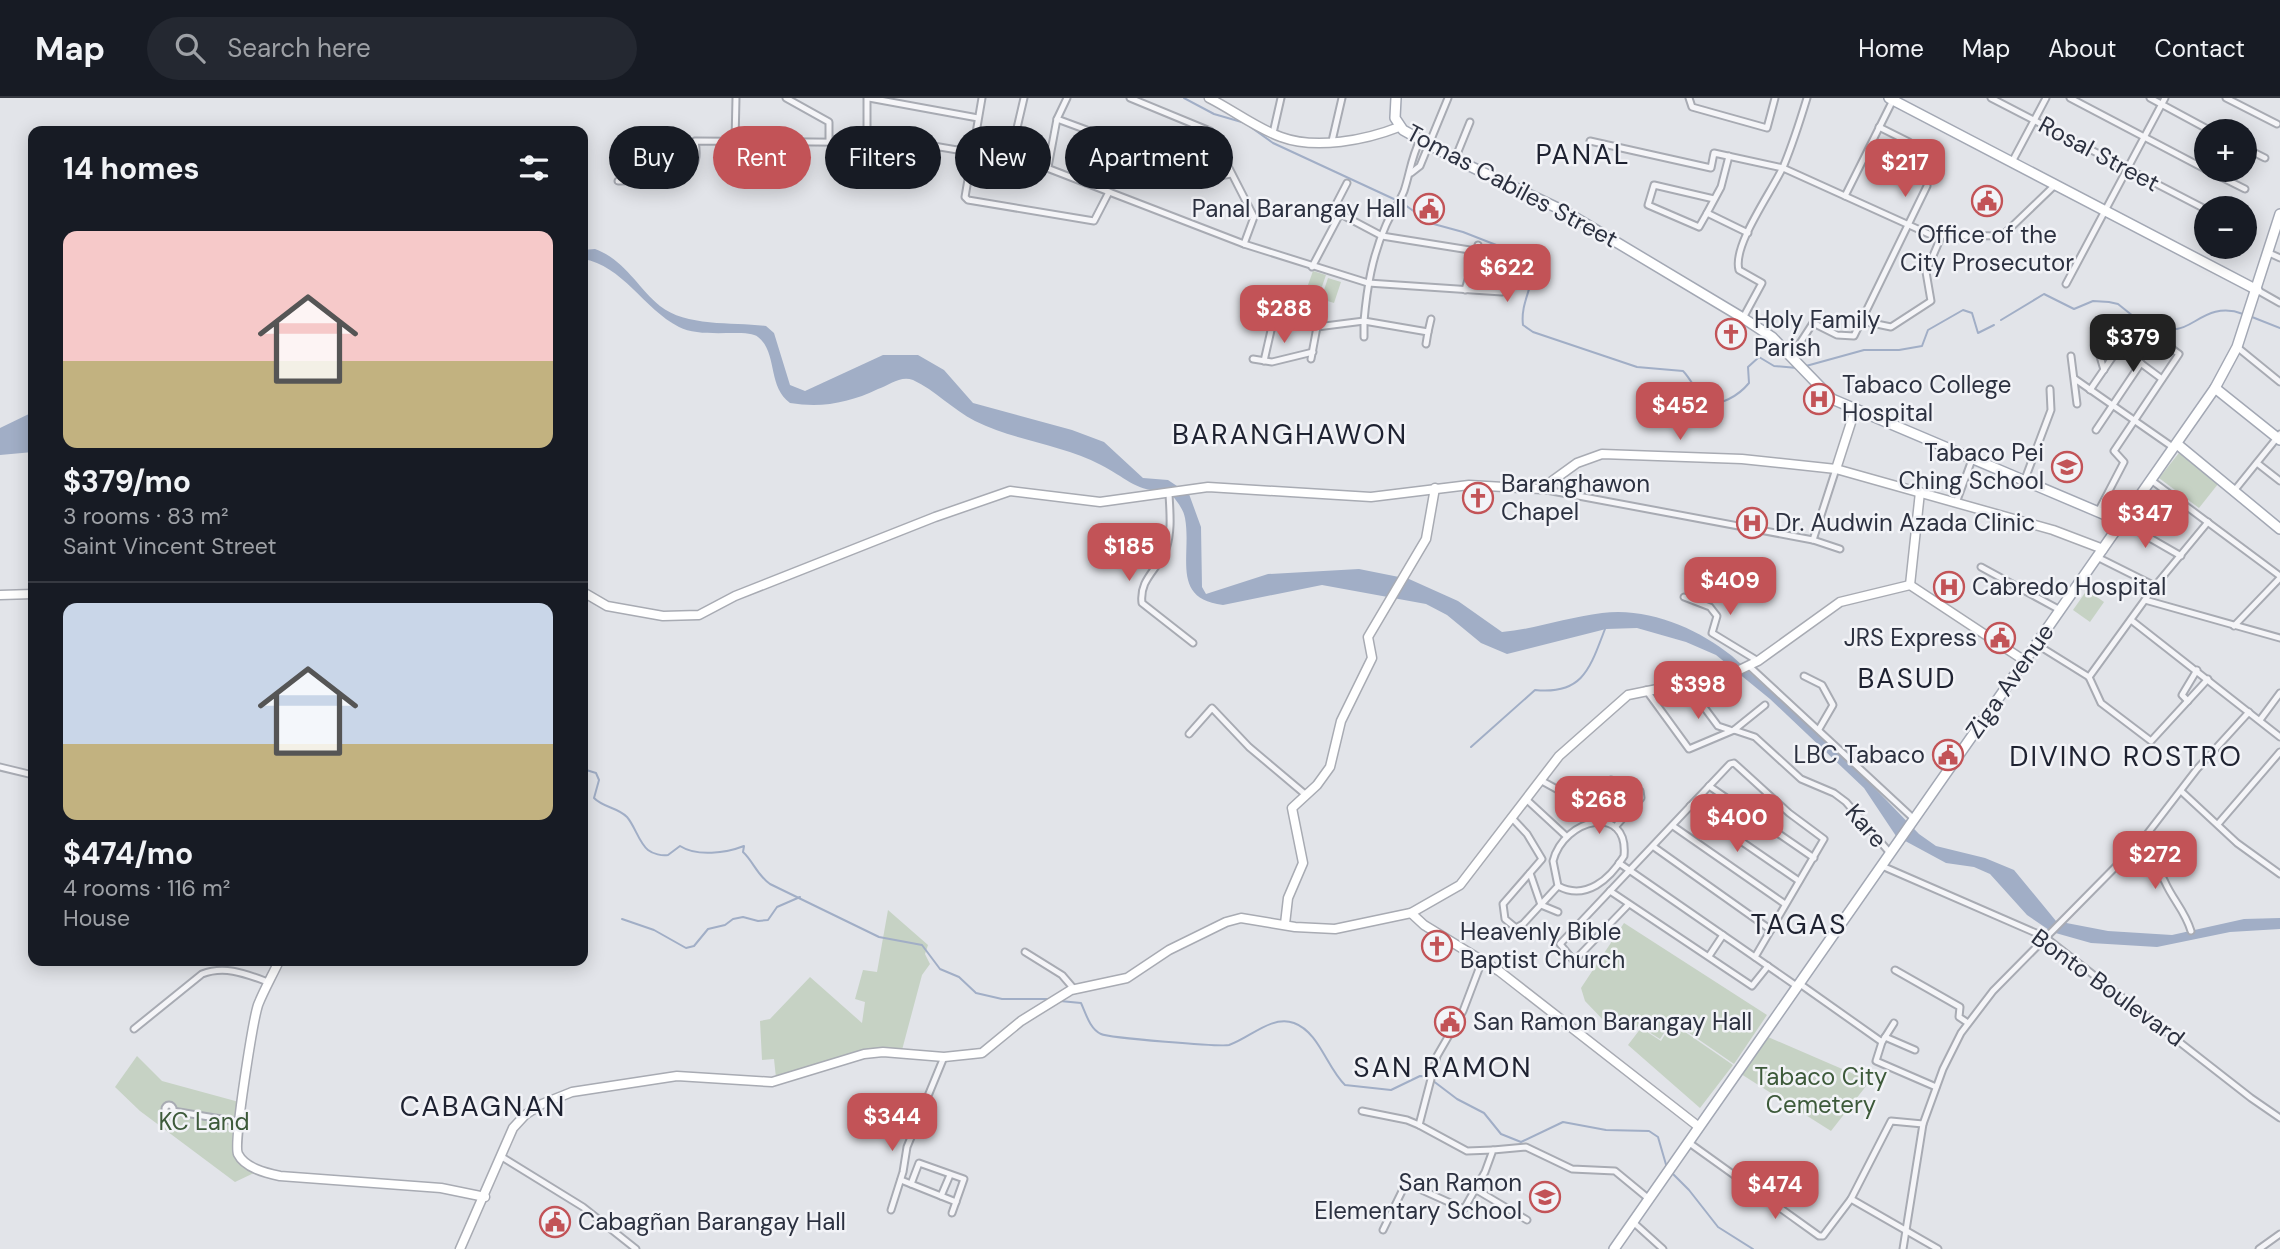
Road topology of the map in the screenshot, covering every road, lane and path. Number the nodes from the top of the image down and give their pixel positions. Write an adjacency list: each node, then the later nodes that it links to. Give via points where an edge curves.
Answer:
1 (736, 98): 30 (street)
2 (786, 98): 31 (street)
3 (868, 98): 24 (street); 32 (street)
4 (982, 98): 24 (street)
5 (1024, 98): 34 (street)
6 (1067, 98): 25 (street)
7 (1130, 98): 36 (street)
8 (1209, 98): 22 (street)
9 (1281, 98): 39 (street)
10 (1342, 98): 42 (street)
11 (1396, 98): 37 (main road, Tomas Cabiles Street)
12 (1448, 98): 45 (street)
13 (1689, 98): 14 (street, via 1692,107 1766,128)
14 (1775, 98)
15 (1808, 98): 54 (street)
16 (1991, 98): 27 (street, Rosal Street)
17 (2046, 98): 27 (street)
18 (2070, 98): 40 (street)
19 (2150, 98): 23 (street)
20 (2226, 98): 29 (street)
21 (1895, 100): 38 (street); 51 (main road)
22 (1220, 101): 39 (street)
23 (2164, 101): 26 (street); 40 (street)
24 (978, 118): 33 (street)
25 (1057, 119): 35 (street); 46 (street)
26 (2194, 120)
27 (2034, 121): 51 (street); 55 (street, Rosal Street)
28 (1470, 122): 50 (street)
29 (2277, 124)
30 (735, 126)
31 (829, 126)
32 (867, 126)
33 (977, 126)
34 (1017, 126)
35 (1076, 126)
36 (1202, 126)
37 (1399, 127): 41 (main road, Tomas Cabiles Street); 42 (street)
38 (1879, 127): 44 (street); 65 (street)
39 (1273, 133): 42 (street, via 1297,141)
40 (2145, 136): 52 (street); 55 (street)
41 (1420, 140): 45 (main road, Tomas Cabiles Street); 56 (street, via 1409,165)
42 (1332, 141)
43 (1590, 141): 48 (street, via 1711,168 1714,153)
44 (1909, 142)
45 (1429, 145): 50 (main road, Tomas Cabiles Street); 56 (street, via 1418,170)
46 (1051, 151)
47 (2257, 154): 49 (street)
48 (1729, 156): 54 (street); 66 (street)
49 (2265, 158)
50 (1455, 159): 86 (main road, Tomas Cabiles Street, via 1566,212)
51 (2012, 163): 60 (main road)
52 (2194, 163)
53 (1051, 168): 64 (street)
54 (1783, 168): 65 (street); 73 (street)
55 (2128, 170): 67 (street, Rosal Street); 68 (street)
56 (1411, 173): 74 (street)
57 (1233, 178): 76 (street, via 1254,217)
58 (2231, 182): 63 (street)
59 (1347, 183): 70 (street, via 1334,210)
60 (2055, 185): 68 (main road); 75 (street, via 2002,236)
61 (1927, 186): 72 (street)
62 (966, 189): 64 (street, via 968,201 1094,221)
63 (2245, 189)
64 (1109, 192): 76 (street)
65 (1844, 196): 72 (street)
66 (1714, 199): 69 (street); 69 (street, via 1654,185 1648,205 1699,228)
67 (2194, 203)
68 (2104, 211): 82 (street); 84 (main road)
69 (1707, 213): 73 (street)
70 (1340, 214): 74 (street); 80 (street)
71 (2280, 214): 77 (main road, Ziga Avenue)
72 (1906, 224): 75 (street); 89 (street)
73 (1748, 233): 86 (street, via 1738,267 1762,283)
74 (1382, 236): 81 (street); 83 (street, via 1477,248)
75 (1941, 237): 89 (street, via 1926,272 1931,301 1891,327)
76 (1244, 244): 80 (street)
77 (2269, 253): 79 (street); 84 (main road, Ziga Avenue)
78 (1514, 257): 83 (street, via 1502,292)
79 (2280, 258)
80 (1312, 267): 81 (street)
81 (1368, 283): 83 (street); 88 (street)
82 (2066, 284)
83 (1465, 290)
84 (2258, 290): 85 (street); 96 (main road, Ziga Avenue)
85 (2280, 303)
86 (1743, 317): 99 (main road, Tomas Cabiles Street)
87 (1431, 319): 91 (street)
88 (1364, 321): 90 (street); 91 (street); 92 (street)
89 (1862, 321): 99 (street, via 1854,336 1837,335 1813,323)
90 (1317, 327): 100 (street, via 1312,355); 100 (street, via 1281,318 1272,326)
91 (1429, 332): 94 (street)
92 (1364, 337)
93 (2095, 339): 102 (street)
94 (1426, 344)
95 (2119, 347): 101 (street); 102 (street); 104 (street, via 2129,333 2157,338 2179,354)
96 (2237, 347): 105 (street); 106 (main road, Ziga Avenue)
97 (2071, 356): 103 (street)
98 (1253, 359): 100 (street)
99 (1793, 359): 111 (main road, Tomas Cabiles Street, via 1832,399)
100 (1264, 361)
101 (2141, 363): 104 (street); 110 (street)
102 (2104, 370): 108 (street)
103 (2075, 379): 108 (street); 109 (street)
104 (2162, 379): 112 (street)
105 (2280, 382)
106 (2215, 388): 114 (main road); 115 (main road, Ziga Avenue)
107 (2050, 389): 119 (street, via 2051,410)
108 (2090, 390): 110 (street)
109 (2077, 404)
110 (2112, 405): 112 (street); 113 (street)
111 (1855, 410): 116 (main road, Tomas Cabiles Street); 118 (street)
112 (2134, 420): 115 (street); 128 (street, via 2114,451 2124,462)
113 (2095, 430)
114 (2279, 437): 117 (street)
115 (2175, 446): 120 (main road, Ziga Avenue); 124 (main road)
116 (1973, 457): 119 (main road, Tomas Cabiles Street); 127 (street)
117 (2257, 463): 121 (street); 124 (street)
118 (1836, 469): 123 (street, via 1765,460 1602,454 1577,463); 125 (street); 132 (street)
119 (2025, 479): 128 (main road, Tomas Cabiles Street)
120 (2151, 480): 129 (main road, Ziga Avenue); 130 (street)
121 (2280, 481)
122 (1435, 488): 123 (street); 126 (street, via 1371,498 1223,487); 175 (street, via 1426,539 1369,635 1372,658 1342,721 1331,764)
123 (1541, 489): 132 (street)
124 (2234, 491): 131 (main road)
125 (1920, 492): 127 (street); 138 (street)
126 (1172, 493): 142 (street, via 1100,502 1010,491 996,494 735,596 699,615 663,616 607,606); 149 (street, via 1169,537 1164,553 1142,584 1142,603)
127 (1956, 503): 134 (street, via 2072,536)
128 (2099, 510): 129 (main road, Tomas Cabiles Street)
129 (2122, 522): 134 (main road, Ziga Avenue); 135 (street)
130 (2208, 522): 135 (street); 137 (street)
131 (2280, 529)
132 (1813, 540): 133 (street)
133 (1840, 549)
134 (2100, 553): 139 (street); 145 (main road, Ziga Avenue)
135 (2180, 556): 139 (street)
136 (1981, 567): 145 (street)
137 (2280, 577): 147 (street)
138 (1910, 584): 151 (street, via 1840,602); 152 (street)
139 (2155, 586): 144 (street)
140 (0, 594): 141 (street)
141 (28, 594)
142 (588, 595)
143 (1684, 597): 151 (street, via 1710,607 1717,616 1711,631)
144 (2145, 600): 146 (street); 147 (street)
145 (2060, 610): 150 (main road, Ziga Avenue)
146 (2131, 620): 154 (street); 156 (street)
147 (2234, 626): 148 (street)
148 (2280, 638)
149 (1193, 643)
150 (2036, 644): 152 (main road, Ziga Avenue); 156 (street)
151 (1758, 661): 153 (street)
152 (2025, 661): 181 (main road, Ziga Avenue)
153 (1748, 666): 158 (street); 165 (street)
154 (2197, 670): 157 (street); 161 (street, via 2182,695)
155 (1804, 676): 165 (street, via 1822,685 1833,705)
156 (2089, 677): 161 (street, via 2101,703 2151,741)
157 (2208, 679): 161 (street); 163 (street)
158 (1686, 682): 159 (street); 166 (street, Kare, via 1718,726)
159 (1646, 690): 166 (street, via 1689,749); 172 (street, via 1615,704 1559,757)
160 (2280, 693): 164 (street)
161 (2188, 701)
162 (1765, 705): 166 (street)
163 (2249, 712): 164 (street); 174 (street)
164 (2260, 720): 168 (street)
165 (1819, 729): 181 (street)
166 (1732, 730): 188 (street, Kare, via 1755,737 1801,779 1846,802)
167 (1189, 734): 175 (street, via 1212,708)
168 (2280, 737)
169 (2280, 752): 182 (street)
170 (0, 767): 171 (street)
171 (28, 774)
172 (1542, 781): 176 (street, via 1580,802); 177 (street)
173 (1709, 786): 178 (street); 189 (street); 189 (street, via 1734,764 1823,837)
174 (2181, 791): 182 (street); 186 (street)
175 (1306, 795): 205 (street, via 1292,810 1303,863 1288,898)
176 (1591, 796): 179 (street); 179 (street, via 1606,782 1616,782 1642,794)
177 (1527, 800): 180 (street); 185 (street)
178 (1690, 806): 183 (street); 197 (street)
179 (1632, 808): 184 (street)
180 (1512, 818): 190 (street); 204 (street, via 1460,885)
181 (1913, 820): 188 (main road, Ziga Avenue)
182 (2218, 824): 196 (street)
183 (1673, 826): 187 (street); 202 (street)
184 (1615, 827): 185 (street, via 1590,822); 192 (street, via 1625,853)
185 (1566, 836): 191 (street)
186 (2144, 838): 207 (street, via 2155,851 2165,883); 209 (street)
187 (1654, 847): 194 (street); 206 (street)
188 (1890, 853): 193 (main road, Ziga Avenue)
189 (1814, 858): 197 (street)
190 (1542, 859): 191 (street); 195 (street)
191 (1553, 861): 198 (street)
192 (1619, 863): 194 (street); 198 (street, via 1591,890)
193 (1882, 866): 209 (street, Bonto Boulevard); 218 (main road, Ziga Avenue)
194 (1630, 871): 199 (street); 208 (street)
195 (1530, 873): 200 (street); 200 (street, via 1506,899 1503,914 1512,926 1520,927)
196 (2280, 874)
197 (1799, 881): 202 (street)
198 (1558, 886): 200 (street)
199 (1610, 891): 201 (street); 201 (street, via 1559,944 1574,961)
200 (1541, 905): 203 (street)
201 (1628, 905): 211 (street)
202 (1785, 905): 206 (street)
203 (1558, 912)
204 (1411, 913): 205 (street, via 1335,929); 213 (street)
205 (1284, 924): 219 (street, via 1241,918 1226,922 1169,950 1127,978)
206 (1771, 930): 212 (street)
207 (2191, 930)
208 (1723, 935): 211 (street); 212 (street)
209 (2047, 935): 221 (street); 229 (street, Bonto Boulevard)
210 (1025, 952): 219 (street, via 1062,975)
211 (1709, 956): 215 (street, via 1754,986)
212 (1755, 957): 215 (street)
213 (1482, 961): 231 (street, via 1463,1011 1440,1049); 233 (street)
214 (276, 966): 217 (street)
215 (1768, 966): 218 (street)
216 (1895, 970): 221 (street, via 1948,998 1960,1007 1959,1017)
217 (268, 982): 222 (street, via 242,972 214,969); 230 (street, via 257,1007)
218 (1799, 985): 223 (street); 233 (main road, Ziga Avenue)
219 (1074, 989): 225 (street, via 982,1053)
220 (1894, 1023): 223 (street)
221 (1968, 1023): 226 (street)
222 (134, 1029)
223 (1884, 1040): 224 (street); 226 (street, via 1876,1062)
224 (1915, 1051)
225 (944, 1058): 236 (street, via 883,1052 772,1082 677,1076 572,1092 525,1115 513,1128); 238 (street, via 906,1147)
226 (1936, 1087): 232 (street)
227 (173, 1111): 230 (street)
228 (1362, 1111): 231 (street)
229 (2280, 1118)
230 (239, 1122): 242 (street, via 238,1155 262,1172 442,1188)
231 (1419, 1125): 235 (street, via 1467,1151)
232 (1923, 1125): 244 (street, via 1891,1121); 250 (street)
233 (1699, 1127): 234 (main road, Ziga Avenue)
234 (1688, 1142): 243 (main road, Ziga Avenue); 244 (street, via 1819,1236)
235 (1493, 1150): 240 (street); 243 (street, via 1525,1147 1572,1169 1609,1169)
236 (502, 1157): 242 (street); 254 (street, via 583,1207)
237 (950, 1175): 239 (street, via 919,1163); 241 (street); 245 (street, via 964,1179)
238 (901, 1181): 239 (street); 246 (street)
239 (911, 1184): 241 (street)
240 (1475, 1189): 248 (street); 251 (street, via 1464,1209 1406,1183)
241 (941, 1196): 245 (street)
242 (485, 1197): 253 (street)
243 (1649, 1199): 249 (main road, Ziga Avenue)
244 (1851, 1199): 250 (street)
245 (956, 1202): 247 (street)
246 (891, 1210)
247 (952, 1213)
248 (1527, 1220)
249 (1633, 1222): 255 (main road, Ziga Avenue); 256 (street)
250 (1905, 1229): 257 (street); 258 (street)
251 (1383, 1230)
252 (2280, 1234): 259 (street)
253 (460, 1249)
254 (636, 1249)
255 (1614, 1249)
256 (1663, 1249)
257 (1903, 1249)
258 (1938, 1249)
259 (2259, 1249)

